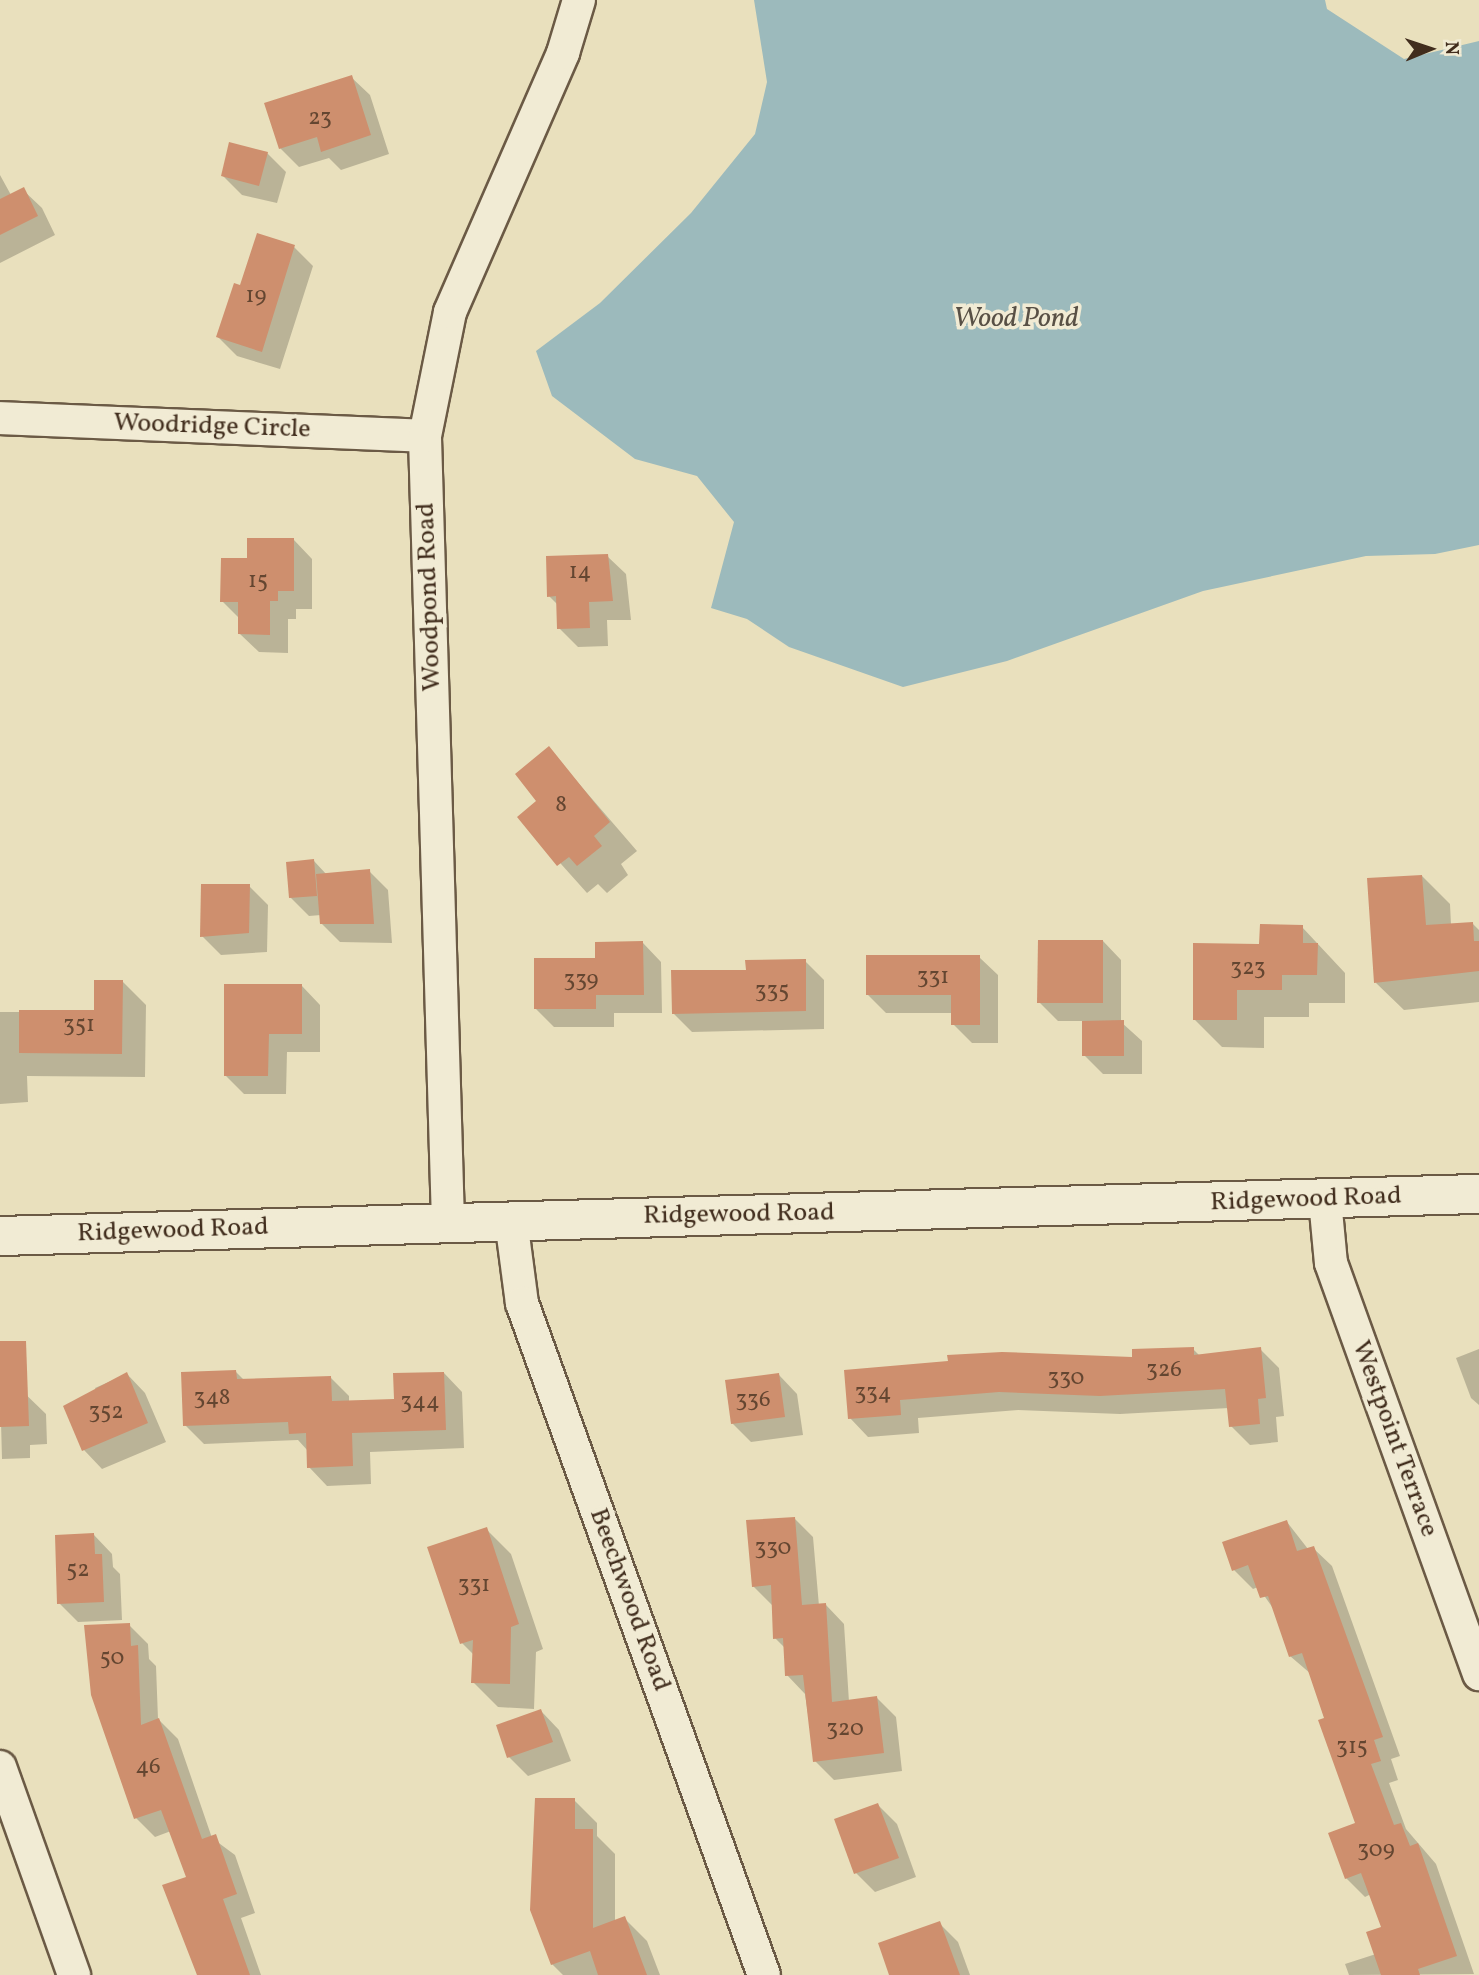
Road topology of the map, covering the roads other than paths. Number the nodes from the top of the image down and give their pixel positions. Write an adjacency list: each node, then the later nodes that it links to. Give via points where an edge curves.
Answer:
1 (579, 0): 3 (street, Woodpond Road, via 563,53 450,312)
2 (0, 418): 3 (street, Woodridge Circle)
3 (425, 436): 7 (street, Woodpond Road)
4 (1479, 1195): 5 (main road, Ridgewood Road)
5 (1325, 1200): 6 (main road, Ridgewood Road); 9 (street, Westpoint Terrace, via 1331,1263)
6 (511, 1220): 7 (main road, Ridgewood Road); 12 (street, Beechwood Road, via 522,1303)
7 (448, 1222): 8 (main road, Ridgewood Road)
8 (0, 1236)
9 (1479, 1674)
10 (0, 1767): 11 (street)
11 (74, 1975)
12 (764, 1975)

